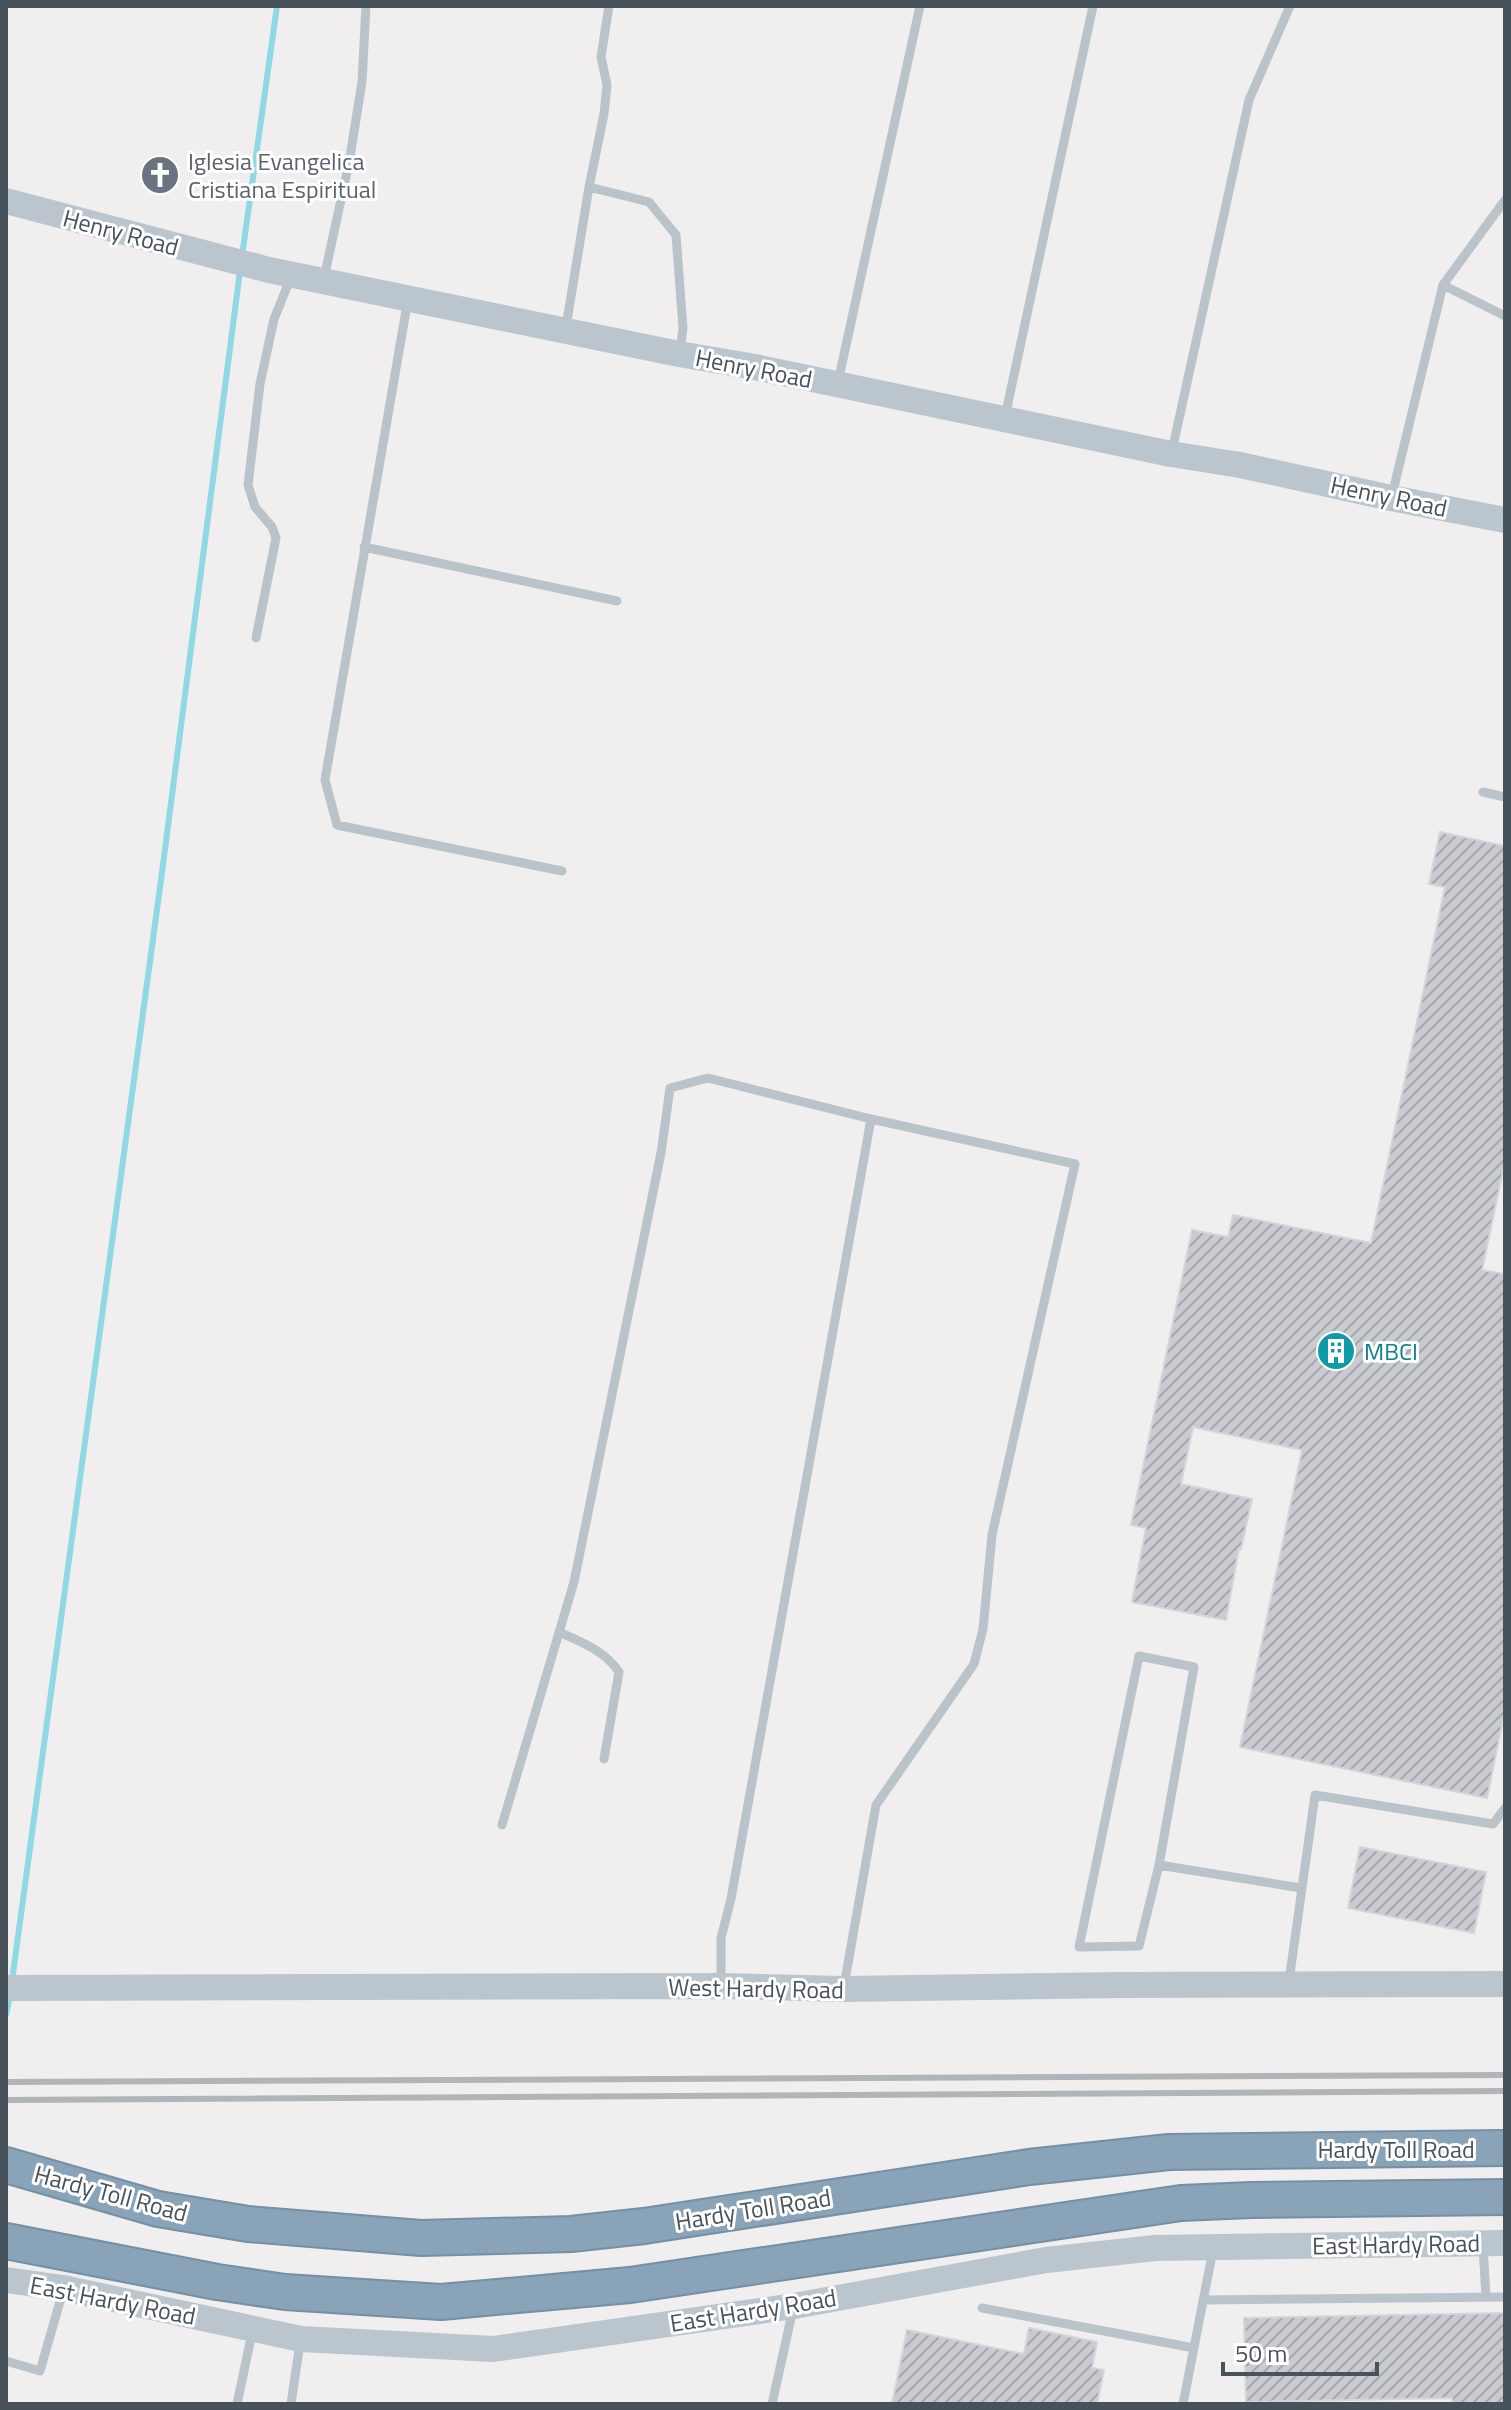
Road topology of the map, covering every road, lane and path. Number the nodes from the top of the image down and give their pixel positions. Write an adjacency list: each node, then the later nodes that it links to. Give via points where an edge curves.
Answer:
1 (366, 6): 10 (lane, via 362,82)
2 (609, 6): 6 (lane, via 601,57 607,85 604,114)
3 (920, 6): 16 (lane)
4 (1093, 6): 17 (lane)
5 (1290, 6): 18 (lane, via 1249,100)
6 (589, 187): 14 (lane); 15 (lane, via 649,202 676,235 683,328)
7 (1505, 200): 11 (lane)
8 (6, 201): 9 (main road, Henry Road)
9 (281, 272): 10 (main road, Henry Road); 23 (lane, via 248,485 255,507 276,538)
10 (323, 281): 12 (main road, Henry Road)
11 (1443, 285): 13 (lane); 19 (lane)
12 (408, 299): 14 (main road, Henry Road); 21 (lane)
13 (1505, 316)
14 (566, 330): 15 (main road, Henry Road)
15 (679, 354): 16 (main road, Henry Road)
16 (838, 385): 17 (main road, Henry Road)
17 (1005, 419): 18 (main road, Henry Road)
18 (1171, 454): 19 (main road, Henry Road)
19 (1391, 498): 20 (main road, Henry Road)
20 (1505, 520)
21 (364, 547): 22 (lane); 26 (lane, via 325,780 337,825)
22 (617, 601)
23 (256, 638)
24 (1483, 792): 25 (lane)
25 (1505, 797)
26 (562, 871)
27 (871, 1119): 28 (lane, via 708,1078 670,1088 574,1582); 36 (lane, via 721,1938); 38 (lane, via 1075,1164 992,1535 983,1629 974,1664 876,1805)
28 (559, 1632): 29 (lane, via 611,1660 619,1672); 31 (lane)
29 (604, 1759)
30 (1505, 1808): 33 (lane, via 1493,1824 1315,1795)
31 (502, 1825)
32 (1159, 1865): 32 (lane, via 1139,1946 1079,1947 1139,1656 1194,1667); 33 (lane)
33 (1301, 1888): 34 (lane)
34 (1289, 1984): 35 (main road, West Hardy Road); 38 (main road, West Hardy Road)
35 (1505, 1984)
36 (721, 1986): 37 (main road, West Hardy Road); 38 (main road, West Hardy Road)
37 (6, 1988)
38 (843, 1989)
39 (1505, 2148): 40 (highway, Hardy Toll Road, via 1169,2152 1029,2167 644,2226 571,2234 421,2238 248,2224 158,2209)
40 (6, 2165)
41 (1505, 2197): 42 (highway, Hardy Toll Road, via 1181,2203 630,2285 441,2302 285,2292)
42 (6, 2241)
43 (1494, 2243): 44 (main road, East Hardy Road); 47 (lane)
44 (1214, 2246): 49 (lane); 50 (main road, East Hardy Road, via 1046,2260)
45 (7, 2281): 46 (main road, East Hardy Road)
46 (63, 2288): 52 (main road, East Hardy Road); 55 (lane, via 40,2371)
47 (1486, 2297): 48 (lane); 49 (lane)
48 (1505, 2297)
49 (1203, 2300): 54 (lane)
50 (794, 2306): 53 (main road, East Hardy Road, via 493,2349); 58 (lane)
51 (982, 2308): 54 (lane)
52 (253, 2329): 53 (main road, East Hardy Road); 56 (lane)
53 (301, 2339): 57 (lane)
54 (1194, 2348): 59 (lane)
55 (6, 2361)
56 (237, 2404)
57 (291, 2404)
58 (772, 2404)
59 (1183, 2404)

